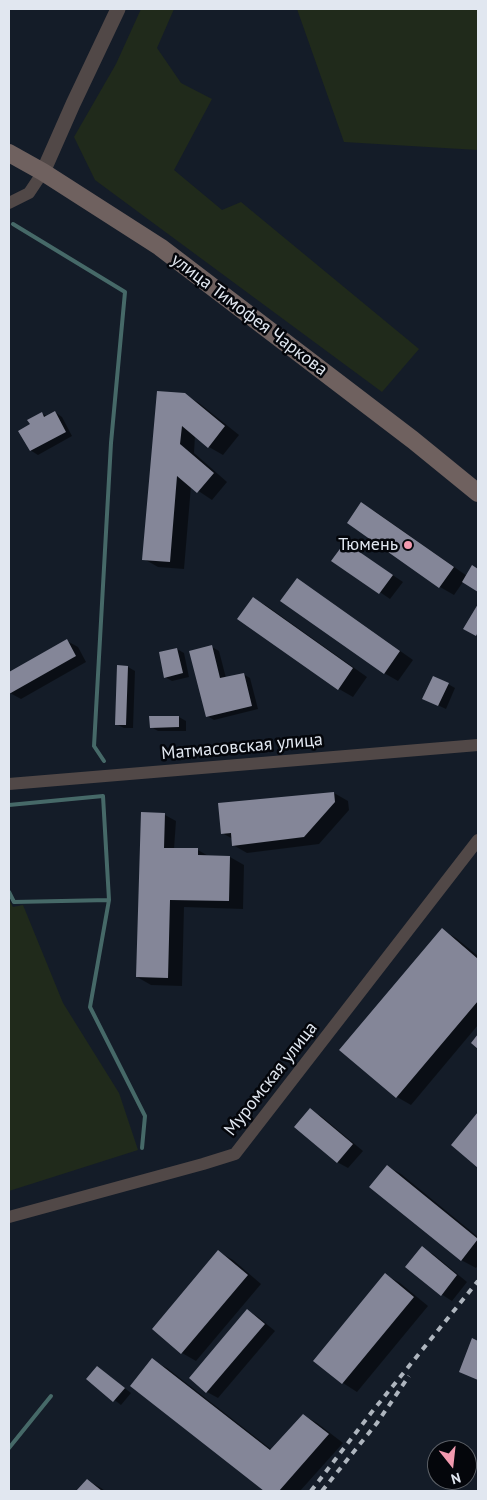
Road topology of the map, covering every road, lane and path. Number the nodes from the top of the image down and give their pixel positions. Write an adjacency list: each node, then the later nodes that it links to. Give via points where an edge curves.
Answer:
1 (118, 9): 3 (street)
2 (9, 154): 3 (main road, улица Тимофея Чаркова)
3 (43, 172): 4 (street, via 29,193); 5 (main road, улица Тимофея Чаркова, via 160,247)
4 (9, 203)
5 (478, 493)
6 (478, 745): 7 (street, Матмасовская улица)
7 (9, 784)
8 (478, 840): 9 (street, Муромская улица, via 235,1154)
9 (9, 1217)

